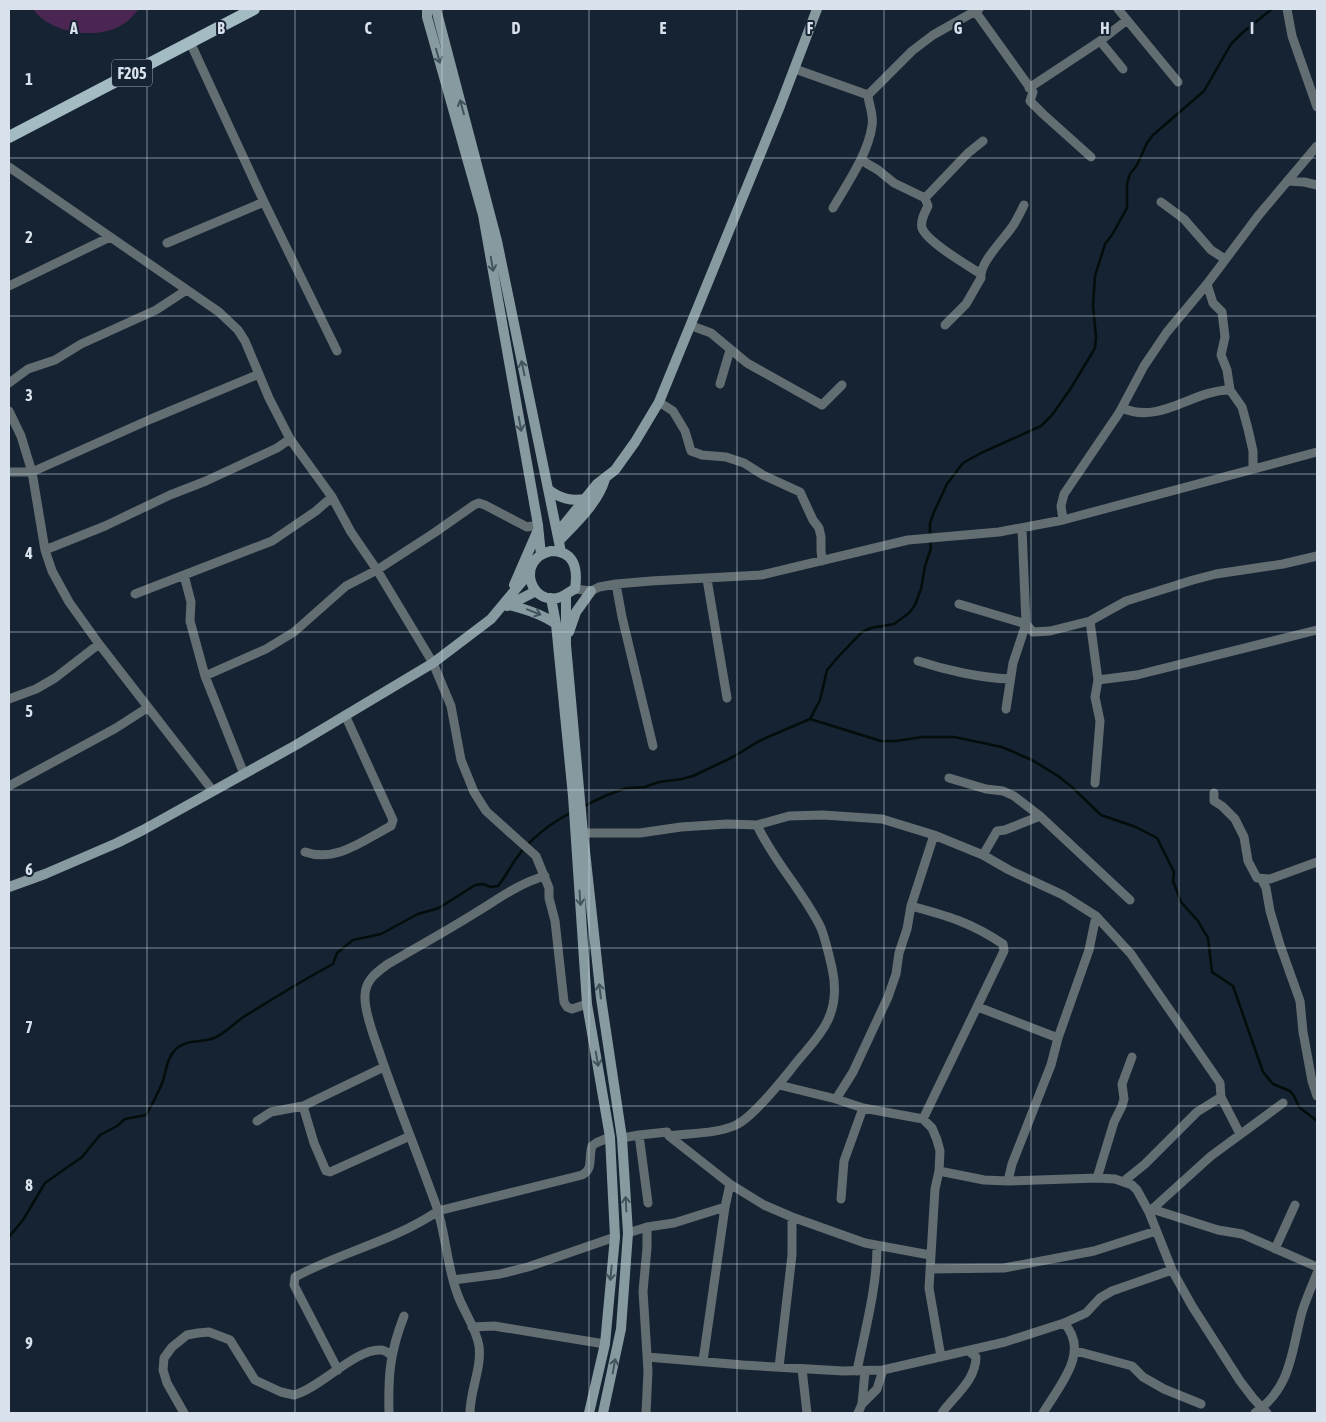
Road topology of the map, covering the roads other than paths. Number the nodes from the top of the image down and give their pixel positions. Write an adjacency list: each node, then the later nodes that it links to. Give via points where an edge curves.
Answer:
1 (239, 9): 18 (main road, F205)
2 (254, 9): 11 (main road, F205)
3 (427, 9): 61 (main road, one-way to 61, via 483,215)
4 (436, 9): 57 (main road, one-way to 4, via 497,241)
5 (817, 9): 12 (main road)
6 (1118, 9): 9 (street)
7 (1288, 9): 17 (street, via 1292,36)
8 (977, 10): 15 (street); 16 (street, via 933,34)
9 (1127, 20): 10 (street); 14 (street)
10 (1100, 41): 13 (street); 15 (street)
11 (190, 42): 19 (main road, F205); 28 (street)
12 (795, 69): 16 (street); 40 (main road)
13 (1123, 69)
14 (1178, 82)
15 (1029, 88): 22 (street, via 1032,92 1030,101)
16 (868, 95): 23 (street, via 872,126)
17 (1317, 106)
18 (9, 130)
19 (9, 137)
20 (983, 141): 27 (street)
21 (1317, 146): 25 (street)
22 (1091, 157)
23 (861, 160): 27 (street, via 894,183); 31 (street)
24 (9, 167): 32 (street)
25 (1287, 182): 26 (street); 34 (street)
26 (1317, 185)
27 (925, 198): 35 (street, via 928,206 922,227 926,235)
28 (264, 202): 33 (street); 42 (street)
29 (1161, 202): 34 (street, via 1184,219 1211,250)
30 (1024, 205): 35 (street)
31 (834, 208)
32 (110, 236): 37 (street); 38 (street)
33 (167, 243)
34 (1225, 259): 36 (street)
35 (980, 274): 39 (street, via 981,278 966,304)
36 (1207, 284): 47 (street, via 1213,303 1222,312 1225,337 1221,355); 49 (street, via 1167,332)
37 (9, 286)
38 (185, 290): 43 (street, via 219,312 238,330); 44 (street, via 156,310 81,344 55,360 28,369)
39 (945, 325)
40 (692, 326): 41 (street, via 711,334); 48 (main road)
41 (730, 350): 45 (street); 46 (street, via 746,363 822,405)
42 (337, 351)
43 (259, 374): 51 (street); 55 (street)
44 (9, 383)
45 (720, 384)
46 (842, 386)
47 (1230, 390): 49 (street, via 1211,392 1149,414); 53 (street, via 1242,407)
48 (659, 402): 56 (main road, via 635,442); 68 (street, via 673,411 685,431 691,451 744,463 800,492 822,537)
49 (1122, 408): 60 (street, via 1064,494 1061,506)
50 (9, 411): 55 (street)
51 (290, 439): 58 (street); 64 (street, via 206,481)
52 (1317, 452): 53 (street)
53 (1257, 468): 60 (street)
54 (9, 472): 55 (street)
55 (32, 472): 64 (street)
56 (605, 479): 59 (main road); 63 (main road, via 602,491 578,521)
57 (549, 490): 59 (main road, via 569,500); 63 (main road)
58 (332, 497): 69 (street); 71 (street, via 272,541)
59 (585, 499): 63 (main road)
60 (1063, 520): 62 (street)
61 (538, 527): 66 (main road); 69 (street, via 527,526 479,503); 79 (main road)
62 (1022, 528): 68 (street, via 908,540); 83 (street)
63 (558, 537): 65 (main road)
64 (45, 550): 85 (street, via 52,572)
65 (561, 552): 66 (main road, via 550,551); 76 (main road, via 571,559 577,576)
66 (540, 555): 70 (main road)
67 (1317, 556): 81 (street, via 1193,580 1126,601)
68 (822, 561): 72 (street, via 761,575)
69 (377, 570): 88 (street); 89 (street, via 346,586 294,632 266,649)
70 (530, 572): 75 (main road); 79 (main road)
71 (184, 575): 77 (street); 89 (street, via 190,621)
72 (707, 578): 73 (street); 92 (street)
73 (616, 584): 74 (street); 97 (street)
74 (590, 591): 76 (street); 86 (main road, via 576,612)
75 (536, 592): 78 (main road); 79 (main road)
76 (570, 592): 78 (main road); 86 (main road)
77 (135, 594)
78 (550, 598): 82 (main road)
79 (506, 604): 82 (main road, one-way to 82, via 531,610); 88 (main road)
80 (960, 604): 83 (street)
81 (1090, 621): 83 (street, via 1042,632 1033,632); 91 (street)
82 (556, 624): 104 (main road)
83 (1026, 624): 90 (street)
84 (1317, 630): 91 (street, via 1137,675)
85 (99, 644): 93 (street, via 55,678); 94 (street)
86 (566, 645): 104 (main road)
87 (918, 661): 90 (street, via 991,678)
88 (433, 663): 96 (main road); 112 (street, via 451,706 461,760 474,792 486,811 536,856)
89 (205, 676): 98 (street)
90 (1010, 679): 95 (street)
91 (1098, 680): 100 (street, via 1095,697 1100,732)
92 (727, 698)
93 (9, 699)
94 (147, 708): 101 (street); 102 (street)
95 (1006, 709)
96 (345, 715): 98 (main road); 109 (street, via 393,820 392,824 354,847 325,855)
97 (653, 746)
98 (244, 774): 102 (main road)
99 (949, 778): 105 (street, via 1003,791)
100 (1095, 783)
101 (9, 786)
102 (213, 791): 114 (main road, via 117,843)
103 (1214, 793): 113 (street, via 1214,801 1235,819 1257,878)
104 (577, 797): 107 (main road)
105 (1040, 816): 110 (street, via 997,830); 115 (street)
106 (757, 825): 107 (street, via 681,827 640,833); 108 (street, via 789,816 823,815 882,819); 123 (street, via 774,858 821,928 835,988 832,1010 821,1033)
107 (580, 832): 118 (main road, one-way to 118); 137 (main road, one-way to 107)
108 (934, 835): 110 (street); 116 (street)
109 (304, 852)
110 (983, 855): 117 (street, via 1063,895)
111 (1317, 862): 113 (street)
112 (545, 876): 118 (street, via 555,922 564,1002 572,1010); 122 (street, via 505,893 374,974 364,997)
113 (1266, 882): 124 (street, via 1270,911 1300,1001 1303,1032)
114 (9, 887)
115 (1130, 900)
116 (911, 906): 119 (street, via 958,919 982,929 1003,944 1004,951); 126 (street, via 888,997 853,1072)
117 (1096, 916): 120 (street); 125 (street, via 1131,954 1193,1042 1220,1083)
118 (587, 1004): 136 (main road, one-way to 136)
119 (978, 1007): 120 (street); 130 (street)
120 (1058, 1038): 140 (street, via 1051,1066)
121 (1132, 1057): 139 (street, via 1122,1084 1122,1106)
122 (384, 1067): 128 (street); 134 (street)
123 (779, 1085): 126 (street); 135 (street, via 739,1124 721,1130)
124 (1317, 1096)
125 (1221, 1097): 132 (street); 141 (street, via 1197,1112)
126 (836, 1099): 129 (street)
127 (1283, 1103): 132 (street)
128 (303, 1106): 131 (street, via 271,1112); 134 (street, via 326,1171)
129 (863, 1108): 130 (street); 143 (street, via 844,1161)
130 (923, 1119): 138 (street, via 937,1140)
131 (257, 1121)
132 (1240, 1134): 148 (street)
133 (639, 1135): 135 (street, via 667,1132); 137 (street); 144 (street)
134 (410, 1136): 147 (street)
135 (669, 1136): 142 (street)
136 (610, 1137): 147 (street, via 592,1146 590,1169 582,1175); 153 (main road)
137 (622, 1138): 152 (main road, one-way to 137)
138 (939, 1171): 140 (street); 156 (street)
139 (1097, 1178): 140 (street); 141 (street)
140 (1008, 1181)
141 (1124, 1181): 148 (street, via 1137,1190)
142 (730, 1184): 146 (street); 149 (street, via 764,1205)
143 (841, 1199)
144 (648, 1202)
145 (1295, 1205): 155 (street)
146 (725, 1207): 150 (street, via 674,1223); 171 (street)
147 (438, 1211): 161 (street); 174 (street, via 394,1235 296,1277 294,1285)
148 (1150, 1211): 151 (street); 155 (street, via 1242,1234)
149 (792, 1217): 154 (street); 172 (street, via 792,1255)
150 (647, 1227): 152 (street); 169 (street, via 643,1291)
151 (1156, 1232): 158 (street, via 1094,1250 1004,1268); 159 (street)
152 (628, 1233): 184 (main road, one-way to 152, via 621,1329)
153 (615, 1237): 161 (street, via 528,1267); 165 (main road, one-way to 165)
154 (877, 1246): 156 (street); 176 (street)
155 (1276, 1249): 157 (street)
156 (930, 1254): 158 (street)
157 (1317, 1267)
158 (930, 1269): 170 (street, via 929,1288)
159 (1172, 1270): 163 (street, via 1112,1291 1086,1313); 179 (street)
160 (1317, 1273): 179 (street, via 1303,1309 1283,1383)
161 (453, 1280): 164 (street)
162 (404, 1316): 168 (street)
163 (1064, 1323): 166 (street, via 1072,1331); 167 (street)
164 (472, 1327): 165 (street, via 494,1326); 182 (street, via 479,1346 479,1359)
165 (605, 1344): 183 (main road)
166 (1076, 1351): 178 (street, via 1132,1366 1143,1377 1164,1389); 189 (street, via 1062,1384)
167 (970, 1352): 170 (street); 188 (street, via 976,1357 972,1374)
168 (391, 1355): 174 (street, via 386,1351 373,1351); 181 (street)
169 (647, 1357): 171 (street); 185 (street)
170 (941, 1357): 175 (street)
171 (703, 1361): 172 (street)
172 (780, 1367): 173 (street)
173 (802, 1369): 176 (street); 186 (street)
174 (338, 1370): 180 (street, via 292,1395 255,1380 230,1340 209,1332 187,1335 164,1358 163,1370)
175 (883, 1370): 176 (street); 177 (street, via 877,1389)
176 (861, 1371): 177 (street)
177 (862, 1404): 187 (street)
178 (1201, 1404)
179 (1261, 1412)
180 (184, 1413)
181 (389, 1413)
182 (470, 1413)
183 (589, 1413)
184 (603, 1413)
185 (646, 1413)
186 (807, 1413)
187 (858, 1413)
188 (942, 1413)
189 (1043, 1413)

